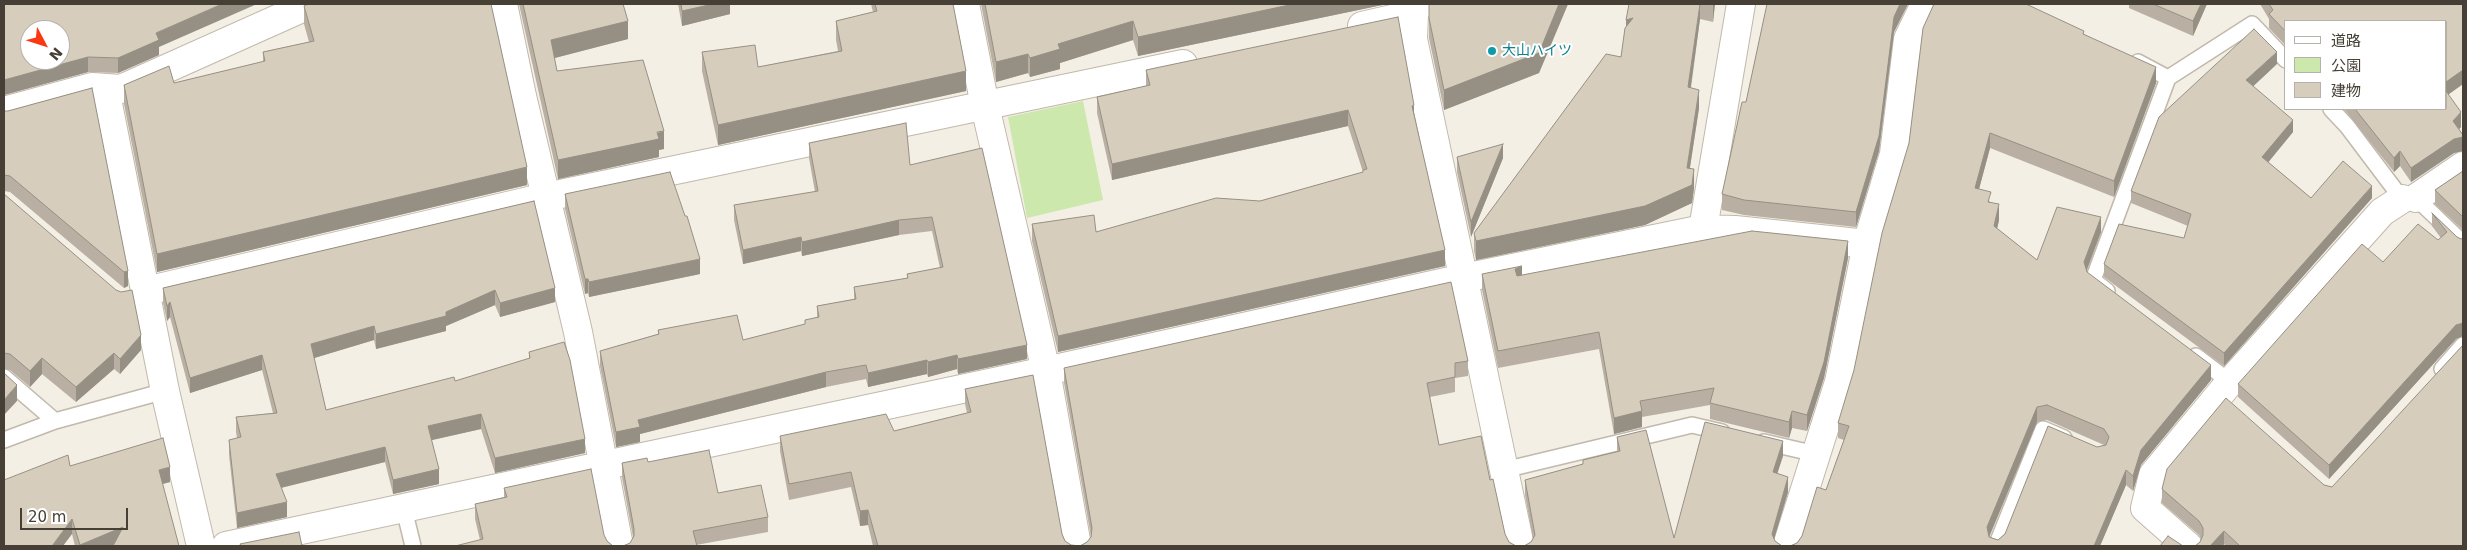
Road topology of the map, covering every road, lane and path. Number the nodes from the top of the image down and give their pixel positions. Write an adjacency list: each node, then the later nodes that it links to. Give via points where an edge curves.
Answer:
1 (312, 4): 12 (street, via 121,89)
2 (503, 4): 17 (street)
3 (965, 4): 13 (street)
4 (1741, 4): 19 (street)
5 (1925, 4): 21 (street, via 1908,39 1894,154)
6 (1417, 9): 7 (street); 22 (street, via 1413,39)
7 (1336, 31)
8 (2125, 55): 11 (lane)
9 (1210, 58): 13 (street)
10 (2284, 58): 11 (lane, via 2252,24)
11 (2168, 78): 24 (lane, via 2093,280)
12 (105, 89): 15 (street, via 92,87); 23 (street)
13 (985, 106): 17 (street); 27 (street)
14 (2332, 110): 18 (lane)
15 (4, 111)
16 (2463, 166): 18 (street)
17 (546, 197): 23 (street); 36 (street, via 578,332)
18 (2409, 199): 20 (lane); 31 (street, via 2382,212)
19 (1703, 229): 21 (street); 22 (street)
20 (2463, 243)
21 (1867, 244): 35 (street, via 1839,382)
22 (1464, 278): 27 (street); 37 (street)
23 (138, 293): 30 (street)
24 (2116, 297)
25 (2463, 345): 29 (lane)
26 (2185, 348): 31 (lane)
27 (1046, 371): 36 (street); 43 (street)
28 (4, 377): 32 (lane)
29 (2430, 382)
30 (165, 391): 32 (lane); 39 (street)
31 (2228, 394): 47 (street, via 2152,474 2145,508)
32 (55, 421): 33 (lane)
33 (4, 440)
34 (2076, 443): 46 (lane, via 2043,429)
35 (1816, 454): 37 (lane, via 1692,426); 45 (street)
36 (602, 465): 38 (street); 42 (street)
37 (1504, 470): 44 (street)
38 (404, 509): 40 (street); 41 (lane)
39 (201, 546)
40 (226, 546)
41 (413, 546)
42 (619, 546)
43 (1077, 546)
44 (1520, 546)
45 (1787, 546)
46 (1996, 546)
47 (2188, 546)

